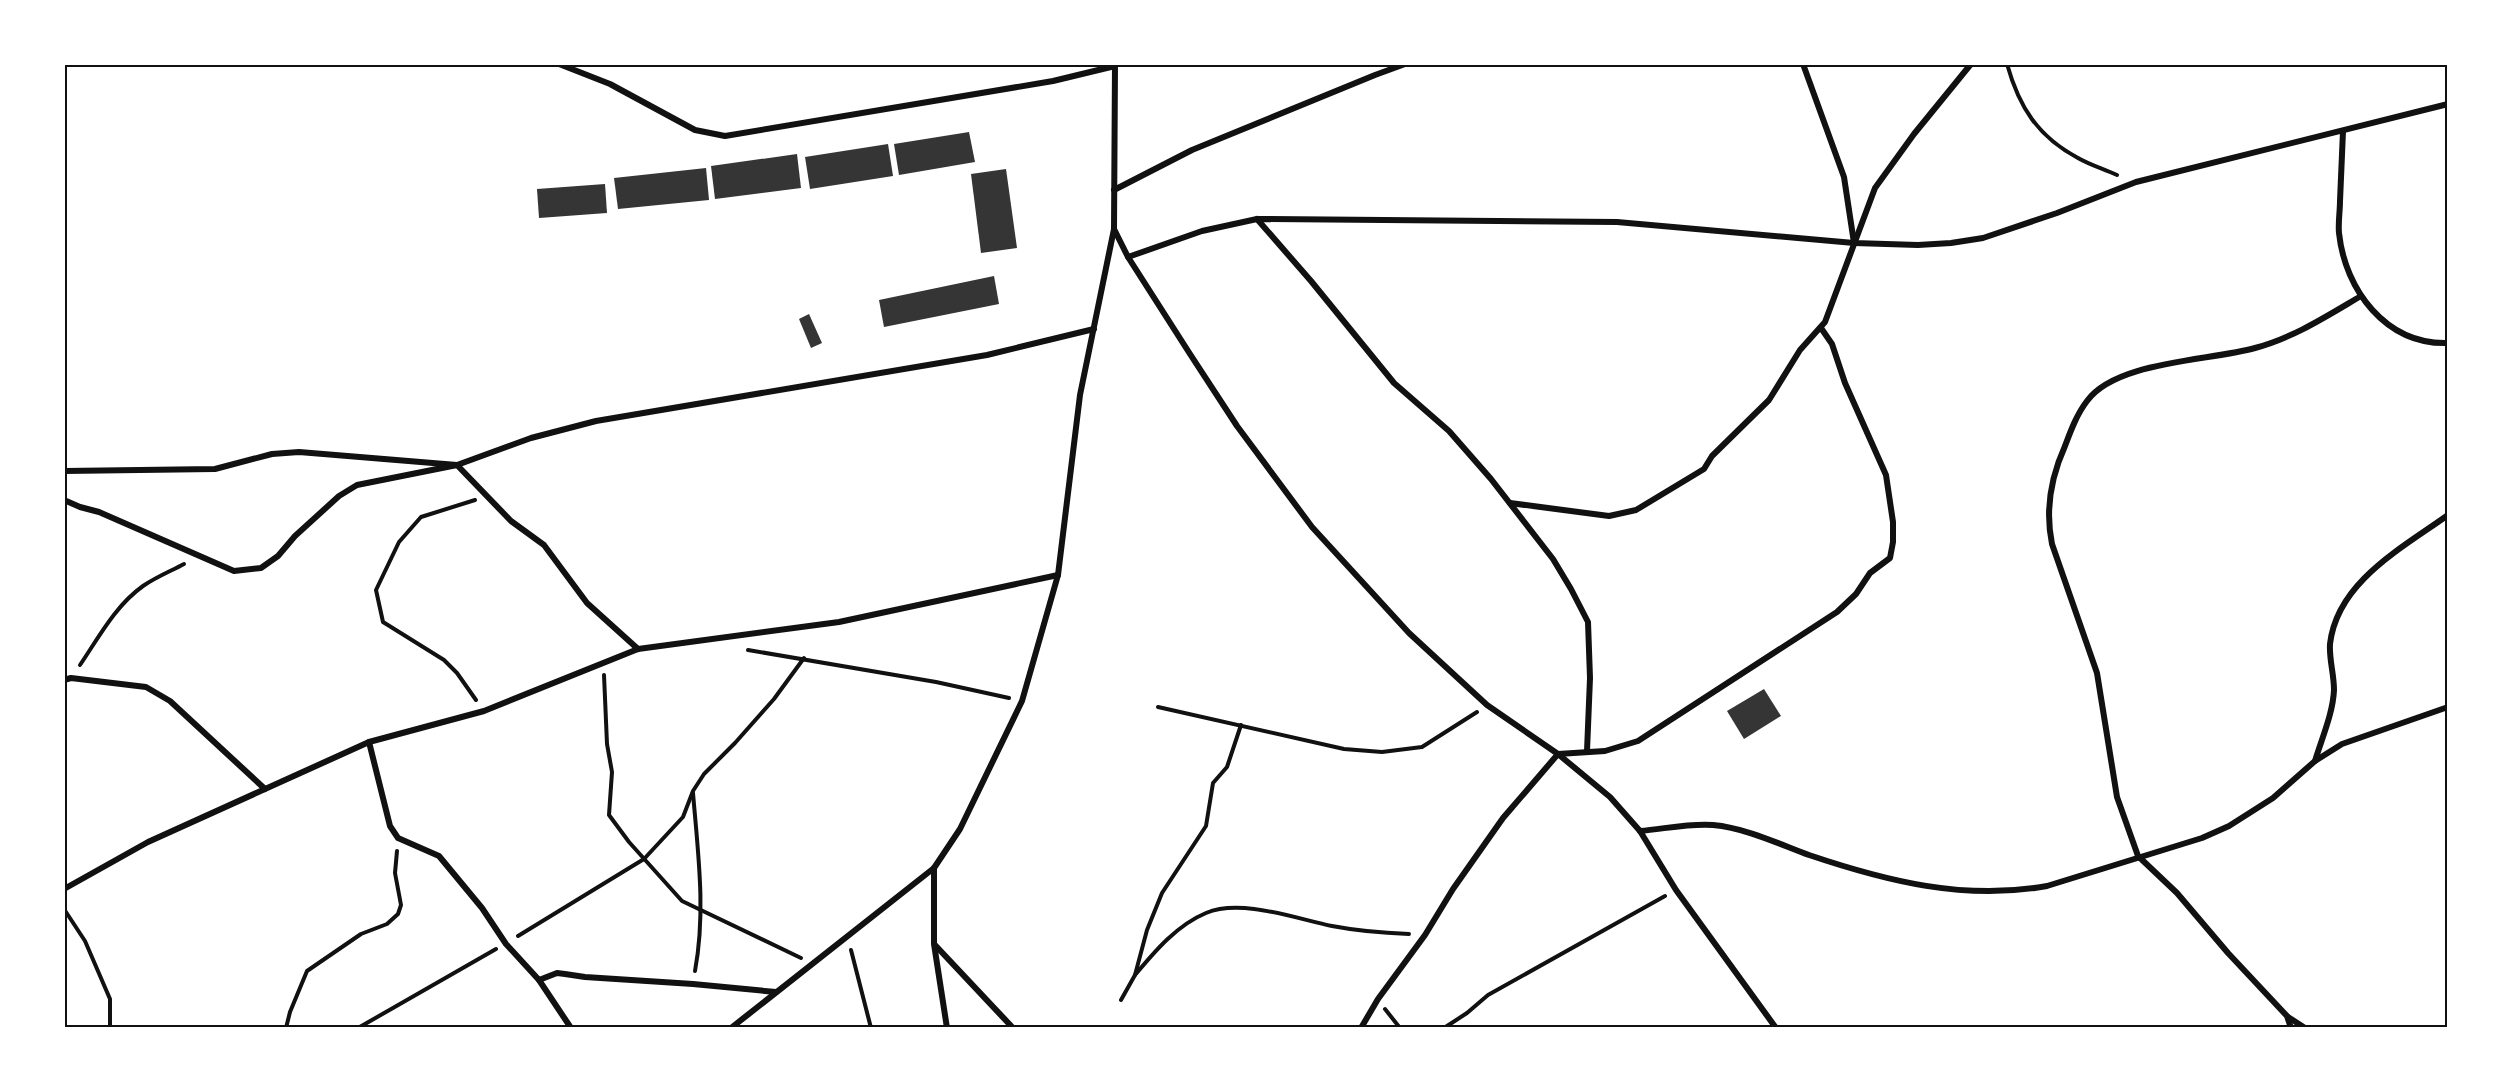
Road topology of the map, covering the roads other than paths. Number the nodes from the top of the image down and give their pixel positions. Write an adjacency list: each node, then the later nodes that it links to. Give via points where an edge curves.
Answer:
1 (559, 64): 5 (street, via 610,84 695,130 725,136 1053,81)
2 (1405, 64): 8 (street, via 1192,150)
3 (1803, 64): 11 (street, via 1844,177)
4 (1971, 64): 11 (street, via 1875,188)
5 (1115, 65): 8 (street)
6 (2448, 104): 7 (street)
7 (2343, 131): 11 (street, via 2136,182 1983,238 1918,245); 13 (street, via 2339,233)
8 (1114, 190): 10 (street)
9 (1257, 219): 11 (street, via 1617,222); 12 (street, via 1202,231); 20 (street, via 1394,383 1449,431)
10 (1114, 228): 12 (street); 15 (street)
11 (1854, 243): 14 (street)
12 (1128, 257): 28 (street, via 1237,426 1312,527 1409,633 1487,705)
13 (2361, 297): 16 (street, via 2392,328 2426,342); 32 (street, via 2290,335 2255,348 2159,366 2112,381 2087,401 2059,460 2048,522 2097,673 2117,797)
14 (1821, 328): 20 (street, via 1742,429 1712,456 1704,469 1661,497 1636,510 1609,516); 27 (street, via 1832,344 1886,475 1893,522 1890,558 1870,573 1837,612 1638,741 1605,751)
15 (1094, 329): 17 (street, via 987,355 596,421 531,438); 22 (street, via 1080,395)
16 (2448, 343)
17 (457, 465): 18 (street, via 298,452 272,454 215,469); 19 (street, via 357,485 339,496 261,568 234,571); 23 (street, via 511,521 544,545 587,603)
18 (64, 471)
19 (64, 500)
20 (1510, 503): 27 (street, via 1553,559 1588,622)
21 (2448, 515): 29 (street, via 2370,573 2348,597 2334,626 2330,646 2334,690)
22 (1058, 575): 23 (street, via 839,622); 33 (street, via 1022,701 960,830)
23 (638, 649): 26 (street, via 484,711)
24 (68, 679): 30 (street, via 146,687 170,700)
25 (2448, 707): 29 (street, via 2342,744)
26 (369, 742): 30 (street); 36 (street, via 390,826 398,838 439,856 506,944)
27 (1587, 751): 28 (street)
28 (1558, 754): 31 (street, via 1610,797); 43 (street, via 1503,818)
29 (2315, 761): 32 (street, via 2273,798 2229,826)
30 (265, 789): 34 (street, via 148,842)
31 (1640, 831): 32 (street, via 1712,825 1744,832 1866,874 1966,891 2003,892 2047,886); 44 (street, via 1676,890)
32 (2138, 856): 38 (street, via 2177,893)
33 (934, 868): 35 (street); 37 (street)
34 (64, 889)
35 (934, 944): 41 (street); 42 (street)
36 (539, 980): 37 (street, via 557,973); 39 (street)
37 (776, 992): 40 (street)
38 (2287, 1016): 45 (street); 46 (street)
39 (571, 1028)
40 (731, 1028)
41 (947, 1028)
42 (1013, 1028)
43 (1361, 1028)
44 (1776, 1028)
45 (2291, 1028)
46 (2305, 1028)

